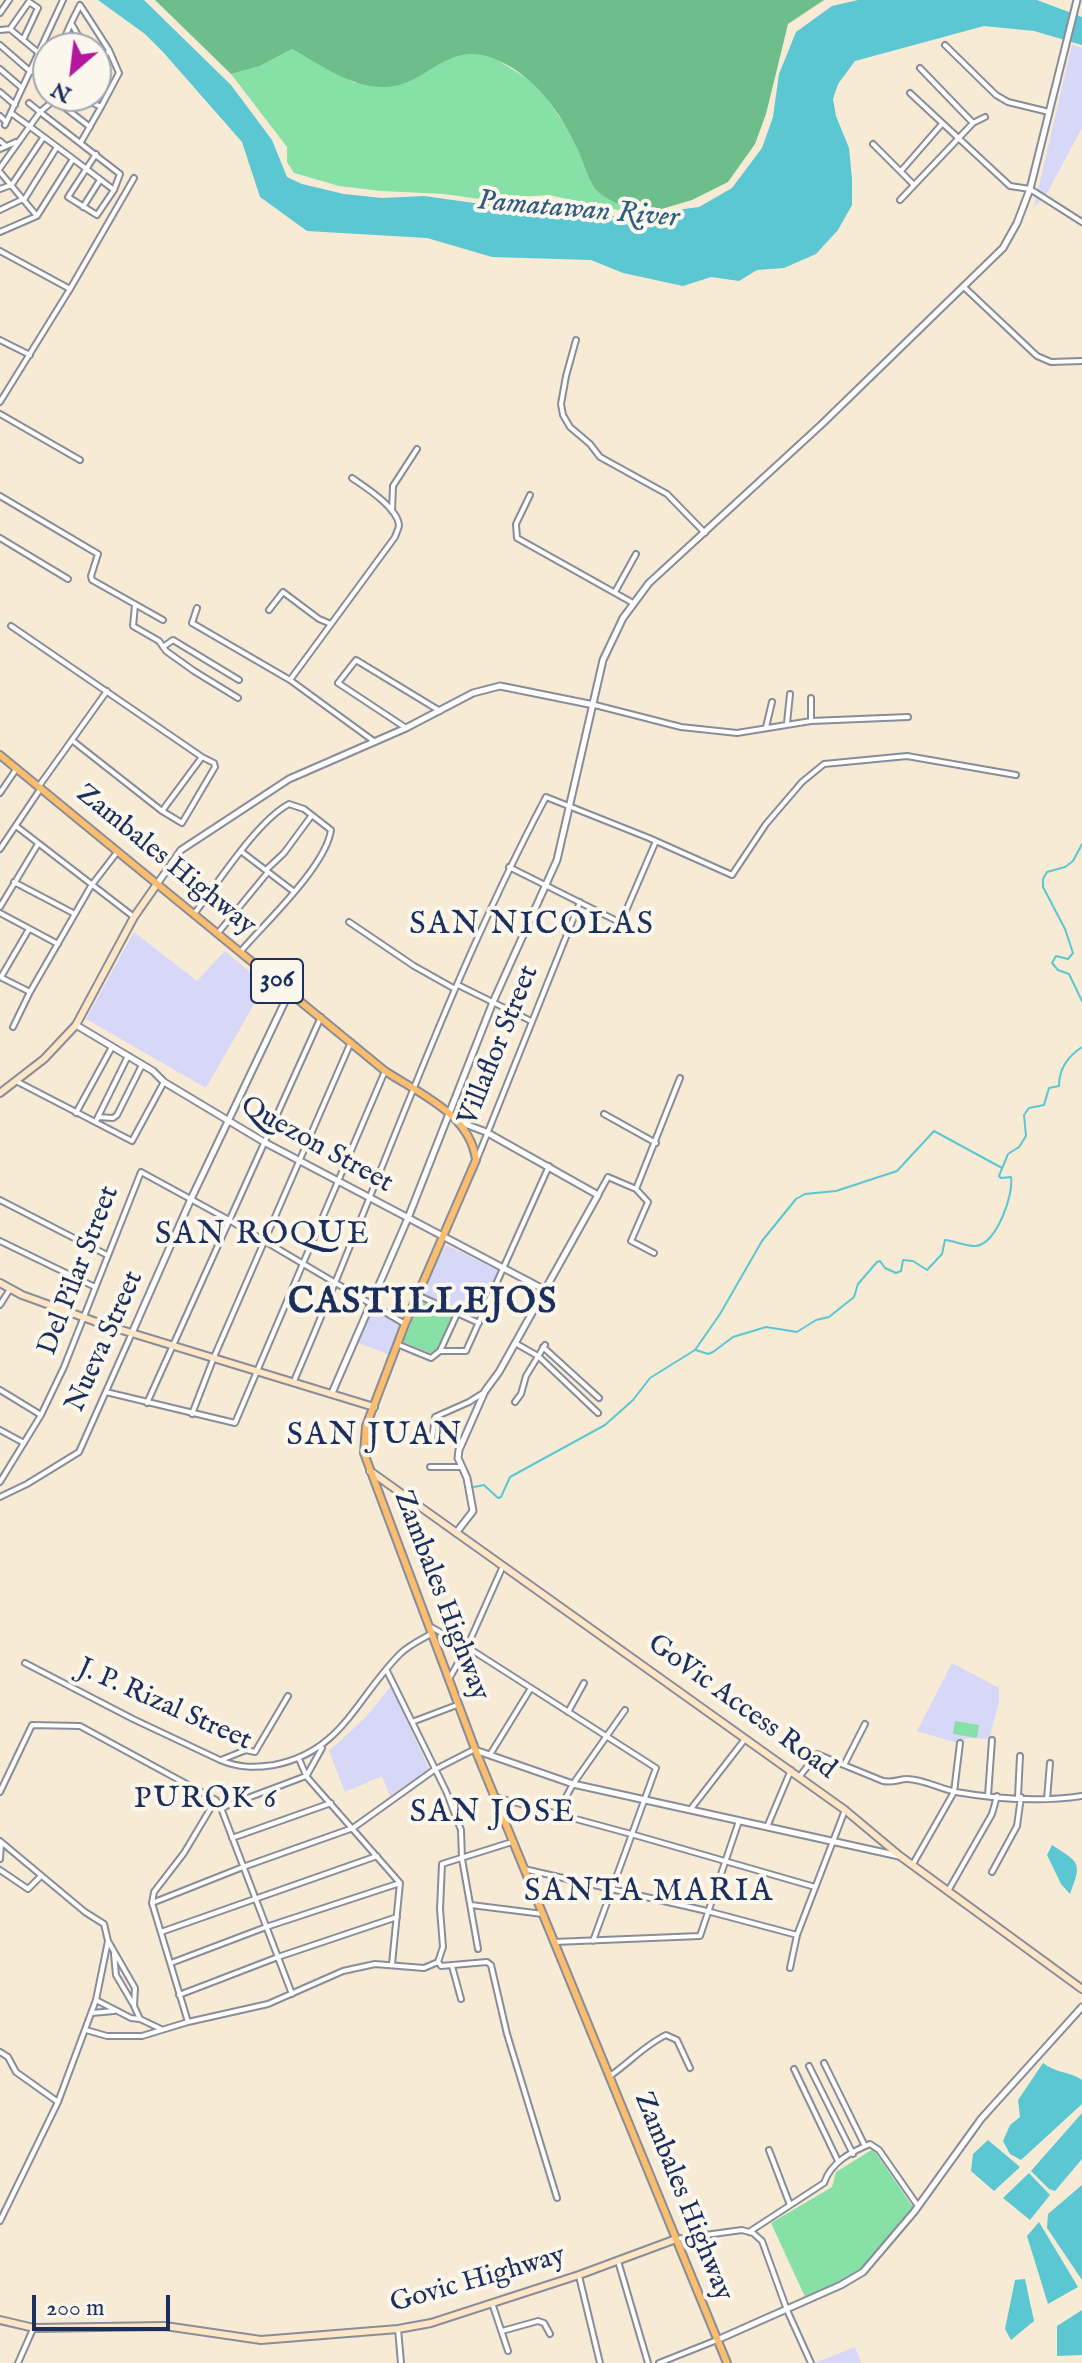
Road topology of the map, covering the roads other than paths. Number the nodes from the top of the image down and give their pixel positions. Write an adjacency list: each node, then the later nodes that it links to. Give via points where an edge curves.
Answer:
1 (9, 0): 7 (street)
2 (63, 0): 11 (street)
3 (70, 0): 6 (street)
4 (1077, 0): 33 (street)
5 (30, 1): 10 (street); 15 (street, via 38,8)
6 (80, 5): 8 (street); 14 (street)
7 (0, 13)
8 (71, 23): 12 (street); 13 (street)
9 (0, 29): 10 (street)
10 (10, 29): 15 (street)
11 (49, 32)
12 (67, 32)
13 (76, 32)
14 (97, 32)
15 (23, 40): 18 (street)
16 (0, 45): 22 (street)
17 (945, 45): 33 (street, via 996,95)
18 (32, 47)
19 (112, 57): 23 (street, via 119,73)
20 (920, 68): 37 (street)
21 (0, 69): 24 (street)
22 (31, 72): 24 (street)
23 (112, 86)
24 (23, 89): 28 (street)
25 (0, 92): 28 (street)
26 (910, 93): 38 (street)
27 (29, 103): 29 (street)
28 (15, 105): 34 (street)
29 (32, 105)
30 (40, 112): 39 (street); 45 (street)
31 (73, 112): 40 (street)
32 (98, 112): 40 (street)
33 (1049, 112): 60 (street)
34 (11, 113): 35 (street, via 6,124); 39 (street)
35 (0, 116)
36 (985, 117): 37 (street)
37 (973, 123): 42 (street)
38 (941, 124): 42 (street); 54 (street)
39 (29, 126): 41 (street); 44 (street)
40 (90, 127): 45 (street)
41 (44, 137): 48 (street); 57 (street)
42 (958, 139): 58 (street); 60 (street, via 1010,186)
43 (0, 141): 47 (street)
44 (19, 141): 47 (street); 53 (street)
45 (81, 142): 50 (street)
46 (873, 144): 54 (street)
47 (6, 146): 49 (street)
48 (57, 147): 51 (street); 62 (street)
49 (0, 149)
50 (96, 154): 52 (street); 61 (street, via 120,174)
51 (73, 159): 52 (street); 66 (street)
52 (86, 169): 56 (street); 64 (street, via 68,197)
53 (0, 170): 57 (street)
54 (901, 171): 58 (street)
55 (134, 178): 71 (street)
56 (100, 180): 61 (street); 64 (street)
57 (11, 185): 59 (street); 62 (street)
58 (914, 185): 63 (street)
59 (0, 189)
60 (1030, 189): 67 (street); 70 (street, via 1003,248)
61 (114, 190): 64 (street, via 99,214)
62 (23, 200): 65 (street); 66 (street)
63 (900, 200)
64 (83, 207)
65 (0, 210)
66 (37, 216): 68 (street)
67 (1082, 222)
68 (0, 232)
69 (0, 251): 71 (street)
70 (965, 288): 75 (street, via 1037,356 1051,362); 84 (street)
71 (70, 289): 74 (street)
72 (0, 340): 74 (street)
73 (576, 340): 84 (street, via 561,404 570,427 600,457 667,494)
74 (30, 355): 76 (street)
75 (1082, 361)
76 (0, 402)
77 (0, 414): 79 (street)
78 (417, 449): 83 (street, via 393,486)
79 (80, 460)
80 (352, 478): 83 (street)
81 (530, 495): 88 (street, via 516,524 517,538)
82 (0, 496): 90 (street, via 98,554 92,580)
83 (392, 513): 94 (street, via 399,524 395,537)
84 (705, 533): 89 (street)
85 (0, 538): 87 (street)
86 (636, 554): 88 (street)
87 (68, 579)
88 (615, 592): 89 (street)
89 (633, 603): 104 (street, via 603,660)
90 (135, 605): 93 (street); 96 (street, via 133,626)
91 (197, 608): 98 (street, via 192,623)
92 (269, 610): 94 (street, via 283,592)
93 (163, 620)
94 (331, 624): 98 (street)
95 (11, 626): 99 (street)
96 (163, 647): 97 (street, via 173,640); 101 (street)
97 (239, 680)
98 (290, 680): 112 (street)
99 (107, 691): 111 (street); 114 (street)
100 (790, 694): 108 (street)
101 (238, 698)
102 (811, 698): 107 (street)
103 (772, 702): 110 (street)
104 (594, 705): 105 (street, via 500,686); 110 (street, via 681,727 737,733); 119 (street)
105 (440, 711): 109 (street); 109 (street, via 356,660 338,683)
106 (908, 717): 107 (street)
107 (811, 721): 108 (street)
108 (787, 724): 110 (street)
109 (406, 728): 112 (street)
110 (766, 728)
111 (73, 741): 117 (street); 120 (street)
112 (375, 742): 131 (street, via 289,779 181,850)
113 (0, 755): 115 (main road, Zambales Highway / 306)
114 (202, 757): 120 (street); 120 (street, via 215,767 182,823)
115 (17, 768): 117 (main road, Zambales Highway / 306); 118 (street)
116 (1016, 775): 123 (street, via 907,756 824,764 766,824 732,875)
117 (40, 787): 122 (street); 126 (main road, Zambales Highway / 306)
118 (0, 793)
119 (570, 807): 123 (street); 128 (street, via 546,797); 133 (street)
120 (162, 811)
121 (312, 815): 127 (street, via 289,804 259,828); 129 (street); 134 (street, via 331,830 329,841 315,868)
122 (16, 826): 124 (street); 125 (street)
123 (656, 841): 135 (street, via 622,920)
124 (38, 844): 130 (street); 132 (street)
125 (0, 849)
126 (118, 851): 131 (main road, Zambales Highway / 306); 132 (street)
127 (242, 852): 129 (street); 139 (street)
128 (509, 867): 133 (street); 147 (street)
129 (267, 871): 134 (street); 143 (street)
130 (14, 882): 136 (street); 138 (street)
131 (157, 884): 139 (main road, Zambales Highway / 306); 140 (main road)
132 (91, 886): 138 (street); 140 (street)
133 (545, 886): 135 (street); 150 (street)
134 (293, 891): 145 (street)
135 (580, 902): 152 (street, Villaflor Street)
136 (0, 907)
137 (0, 913): 142 (street)
138 (75, 914): 144 (street)
139 (194, 914): 143 (main road, Zambales Highway / 306)
140 (134, 917): 153 (main road)
141 (349, 922): 147 (street, via 414,966)
142 (29, 929): 144 (street); 146 (street)
143 (218, 933): 145 (main road, Zambales Highway / 306)
144 (58, 944): 149 (street)
145 (241, 951): 148 (main road, Zambales Highway / 306)
146 (0, 977): 149 (street)
147 (457, 987): 150 (street); 163 (street)
148 (290, 991): 151 (main road, Zambales Highway / 306); 169 (street, Nueva Street)
149 (30, 992): 154 (street)
150 (493, 1002): 152 (street); 166 (street)
151 (321, 1017): 155 (main road, Zambales Highway / 306); 172 (street)
152 (531, 1021): 171 (street, Villaflor Street)
153 (76, 1025): 156 (street, Quezon Street); 161 (main road)
154 (13, 1027)
155 (351, 1042): 159 (main road, Zambales Highway / 306); 175 (street)
156 (112, 1047): 157 (street, Quezon Street); 165 (street)
157 (128, 1056): 158 (street, Quezon Street); 168 (street)
158 (142, 1065): 162 (street, Quezon Street); 168 (street, via 117,1115)
159 (385, 1071): 163 (main road, Zambales Highway / 306); 177 (street)
160 (680, 1078): 173 (street)
161 (16, 1081): 164 (main road); 165 (street)
162 (164, 1082): 168 (street, via 132,1141); 169 (street, Quezon Street)
163 (413, 1090): 166 (main road, Zambales Highway / 306); 180 (street)
164 (0, 1093)
165 (76, 1113): 168 (street)
166 (450, 1114): 170 (main road, Zambales Highway / 306); 183 (street)
167 (604, 1114): 173 (street)
168 (96, 1120)
169 (229, 1121): 172 (street, Quezon Street); 181 (street, Nueva Street)
170 (460, 1122): 171 (street); 174 (main road, Zambales Highway / 306)
171 (486, 1132): 174 (street, Villaflor Street); 176 (street)
172 (264, 1142): 175 (street, Quezon Street); 184 (street)
173 (656, 1143): 178 (street)
174 (476, 1160): 185 (main road, Zambales Highway)
175 (300, 1161): 177 (street, Quezon Street); 187 (street)
176 (549, 1166): 179 (street); 191 (street)
177 (339, 1182): 180 (street, Quezon Street); 190 (street)
178 (636, 1189): 179 (street, via 608,1177); 188 (street, via 648,1202 631,1241)
179 (598, 1195): 196 (street)
180 (371, 1198): 183 (street, Quezon Street); 193 (street)
181 (191, 1199): 184 (street, Del Pilar Street); 189 (street, Del Pilar Street, via 141,1172); 204 (street, Nueva Street)
182 (0, 1200): 189 (street)
183 (408, 1218): 185 (street, Quezon Street); 198 (street)
184 (229, 1220): 187 (street, Del Pilar Street); 207 (street)
185 (443, 1236): 191 (street, Quezon Street); 197 (main road, Zambales Highway)
186 (0, 1241): 194 (street)
187 (266, 1241): 190 (street, Del Pilar Street); 210 (street)
188 (654, 1253)
189 (107, 1255): 194 (street, Del Pilar Street)
190 (304, 1264): 193 (street, Del Pilar Street); 211 (street)
191 (504, 1269): 196 (street, Quezon Street); 202 (street)
192 (0, 1283): 195 (main road)
193 (336, 1284): 198 (street, Del Pilar Street); 212 (street)
194 (95, 1287): 201 (street, Del Pilar Street)
195 (10, 1289): 199 (street); 201 (main road)
196 (545, 1290): 205 (street)
197 (417, 1295): 200 (street); 203 (main road, Zambales Highway)
198 (371, 1304): 203 (street, Del Pilar Street); 216 (street)
199 (0, 1305)
200 (457, 1314): 202 (street); 208 (street)
201 (83, 1316): 204 (main road); 223 (street, Del Pilar Street)
202 (479, 1323): 208 (street, via 466,1351)
203 (405, 1324): 206 (main road, Zambales Highway)
204 (132, 1333): 207 (main road); 215 (street, Nueva Street)
205 (515, 1343): 209 (street); 214 (street)
206 (397, 1344): 208 (street, via 431,1358); 220 (main road, Zambales Highway)
207 (172, 1345): 210 (main road); 219 (street)
208 (440, 1351)
209 (538, 1356): 217 (street, via 544,1346); 218 (street); 221 (street)
210 (214, 1357): 211 (main road); 222 (street)
211 (257, 1370): 212 (main road); 222 (street, via 235,1423)
212 (294, 1381): 216 (main road)
213 (0, 1390): 223 (street)
214 (485, 1391): 225 (street, via 435,1417); 228 (street, via 459,1450)
215 (106, 1392): 219 (street); 231 (street, Nueva Street, via 79,1452)
216 (332, 1393): 220 (main road)
217 (599, 1398)
218 (515, 1402)
219 (147, 1403): 222 (street)
220 (374, 1407): 229 (main road, Zambales Highway, via 364,1438)
221 (598, 1413)
222 (192, 1414)
223 (41, 1415): 226 (street, Del Pilar Street)
224 (0, 1430): 226 (street)
225 (432, 1439)
226 (24, 1443): 230 (street, Del Pilar Street)
227 (430, 1467): 228 (street)
228 (461, 1467): 232 (street, via 473,1511)
229 (369, 1470): 232 (main road, GoVic Access Road); 234 (main road, Zambales Highway)
230 (0, 1482)
231 (0, 1497)
232 (456, 1533): 233 (main road, GoVic Access Road)
233 (503, 1566): 236 (street); 249 (main road, GoVic Access Road)
234 (427, 1625): 235 (main road, Zambales Highway); 236 (street)
235 (431, 1634): 238 (street, J. P. Rizal Street, via 400,1654); 239 (main road, Zambales Highway)
236 (467, 1647): 239 (street); 241 (street)
237 (25, 1663): 257 (street, J. P. Rizal Street)
238 (387, 1671): 246 (street); 252 (street, J. P. Rizal Street)
239 (448, 1681): 243 (main road, Zambales Highway)
240 (584, 1683): 245 (street)
241 (531, 1688): 245 (street); 254 (street)
242 (288, 1696): 257 (street, via 255,1752)
243 (457, 1705): 246 (street); 253 (main road, Zambales Highway)
244 (625, 1710): 248 (street)
245 (568, 1712): 248 (street)
246 (412, 1722): 260 (street)
247 (865, 1724): 259 (street)
248 (605, 1736): 264 (street); 274 (street, via 656,1768)
249 (746, 1738): 261 (main road, GoVic Access Road); 277 (street)
250 (992, 1740): 267 (street)
251 (960, 1743): 266 (street)
252 (323, 1745): 256 (street, J. P. Rizal Street); 262 (street)
253 (475, 1749): 254 (street); 260 (street); 270 (main road, Zambales Highway)
254 (491, 1753): 264 (street)
255 (1020, 1756): 271 (street)
256 (299, 1759): 257 (street, J. P. Rizal Street, via 254,1768); 262 (street)
257 (220, 1760)
258 (1050, 1763): 272 (street)
259 (844, 1765): 263 (street, via 817,1754); 266 (street, via 883,1781 906,1778)
260 (434, 1770): 282 (street); 291 (street, via 461,1830)
261 (791, 1770): 263 (main road, GoVic Access Road); 281 (street)
262 (306, 1776): 275 (street); 276 (street)
263 (799, 1777): 278 (main road, GoVic Access Road)
264 (573, 1784): 274 (street); 279 (street)
265 (0, 1792): 273 (street, via 32,1725 80,1726)
266 (954, 1792): 267 (street); 293 (street)
267 (988, 1796): 268 (street)
268 (997, 1796): 271 (street); 302 (street)
269 (1082, 1796): 272 (street)
270 (495, 1797): 279 (street); 287 (main road, Zambales Highway)
271 (1019, 1797): 272 (street); 297 (street, via 1017,1826)
272 (1047, 1799)
273 (216, 1800): 276 (street); 304 (street, via 154,1892)
274 (644, 1800): 277 (street); 283 (street)
275 (331, 1803): 282 (street); 284 (street)
276 (221, 1808): 284 (street)
277 (690, 1810): 280 (street)
278 (845, 1810): 285 (street); 289 (main road, GoVic Access Road)
279 (557, 1814): 283 (street)
280 (739, 1821): 281 (street); 292 (street)
281 (767, 1827): 285 (street)
282 (353, 1828): 288 (street); 294 (street)
283 (631, 1834): 292 (street); 301 (street)
284 (232, 1838): 294 (street)
285 (831, 1841): 289 (street); 300 (street)
286 (1, 1842): 290 (street); 298 (street)
287 (512, 1842): 291 (street); 295 (main road, Zambales Highway)
288 (377, 1856): 299 (street); 303 (street)
289 (900, 1856): 293 (main road, GoVic Access Road)
290 (0, 1859)
291 (462, 1859): 305 (street); 318 (street, via 442,1864 443,1947)
292 (725, 1862): 300 (street); 306 (street)
293 (913, 1864): 302 (main road, GoVic Access Road)
294 (243, 1867): 303 (street); 304 (street)
295 (524, 1869): 301 (street); 307 (main road, Zambales Highway)
296 (0, 1870): 298 (street, via 28,1889)
297 (992, 1872)
298 (41, 1876): 312 (street, via 104,1924)
299 (400, 1883): 308 (street); 309 (street)
300 (815, 1887): 311 (street)
301 (610, 1889): 306 (street); 313 (street)
302 (948, 1891): 323 (main road, GoVic Access Road)
303 (255, 1898): 309 (street); 310 (street)
304 (152, 1903): 310 (street)
305 (471, 1905): 307 (street); 315 (street)
306 (707, 1911): 311 (street); 313 (street, via 700,1936)
307 (543, 1914): 314 (main road, Zambales Highway)
308 (397, 1917): 317 (street); 320 (street)
309 (266, 1927): 317 (street); 319 (street)
310 (161, 1932): 319 (street)
311 (797, 1935): 322 (street)
312 (108, 1941): 316 (street); 327 (street)
313 (593, 1941): 314 (street)
314 (554, 1942): 341 (main road, Zambales Highway)
315 (478, 1949)
316 (114, 1952): 328 (street, via 116,1975); 328 (street, via 135,1988)
317 (278, 1957): 324 (street); 325 (street)
318 (438, 1962): 320 (street, via 424,1968); 321 (street)
319 (171, 1963): 325 (street)
320 (392, 1964): 324 (street, via 343,1971)
321 (452, 1966): 326 (street); 347 (street, via 491,1965)
322 (790, 1968)
323 (1082, 1989)
324 (292, 1994): 333 (street)
325 (179, 1995): 333 (street)
326 (461, 1999)
327 (96, 2000): 330 (street); 331 (street)
328 (134, 2006): 332 (street)
329 (1082, 2007): 349 (street, via 981,2119)
330 (116, 2011): 331 (street); 332 (street)
331 (92, 2013): 335 (street)
332 (140, 2019): 334 (street)
333 (188, 2022): 334 (street)
334 (163, 2029): 335 (street, via 142,2036)
335 (86, 2030): 342 (street)
336 (0, 2052): 342 (street, via 16,2072)
337 (824, 2063): 343 (street)
338 (809, 2066): 345 (street)
339 (690, 2068): 341 (street, via 677,2040 666,2035)
340 (794, 2069): 346 (street)
341 (609, 2077): 352 (main road, Zambales Highway)
342 (58, 2102): 350 (street)
343 (865, 2146): 345 (street); 349 (street, via 875,2145)
344 (769, 2150): 348 (street)
345 (853, 2154): 346 (street)
346 (838, 2161): 348 (street, via 824,2183)
347 (557, 2198)
348 (790, 2205): 351 (street)
349 (918, 2206): 356 (street, via 863,2272)
350 (0, 2221)
351 (749, 2232): 352 (street); 356 (street, via 762,2241)
352 (676, 2239): 353 (main road, Govic Highway); 362 (main road, Zambales Highway)
353 (618, 2261): 354 (main road, Govic Highway); 367 (street)
354 (579, 2275): 355 (main road, Govic Highway); 366 (street)
355 (492, 2303): 359 (main road, Govic Highway); 360 (street)
356 (787, 2310): 362 (street); 370 (street)
357 (0, 2320): 358 (main road, Govic Highway)
358 (34, 2328): 359 (main road, Govic Highway, via 139,2325 261,2340); 364 (street)
359 (398, 2329): 365 (street)
360 (502, 2331): 361 (street, via 538,2321); 363 (street)
361 (550, 2334)
362 (717, 2340): 368 (street); 369 (main road, Zambales Highway)
363 (508, 2351)
364 (18, 2363)
365 (401, 2363)
366 (600, 2363)
367 (648, 2363)
368 (659, 2363)
369 (727, 2363)
370 (811, 2363)

